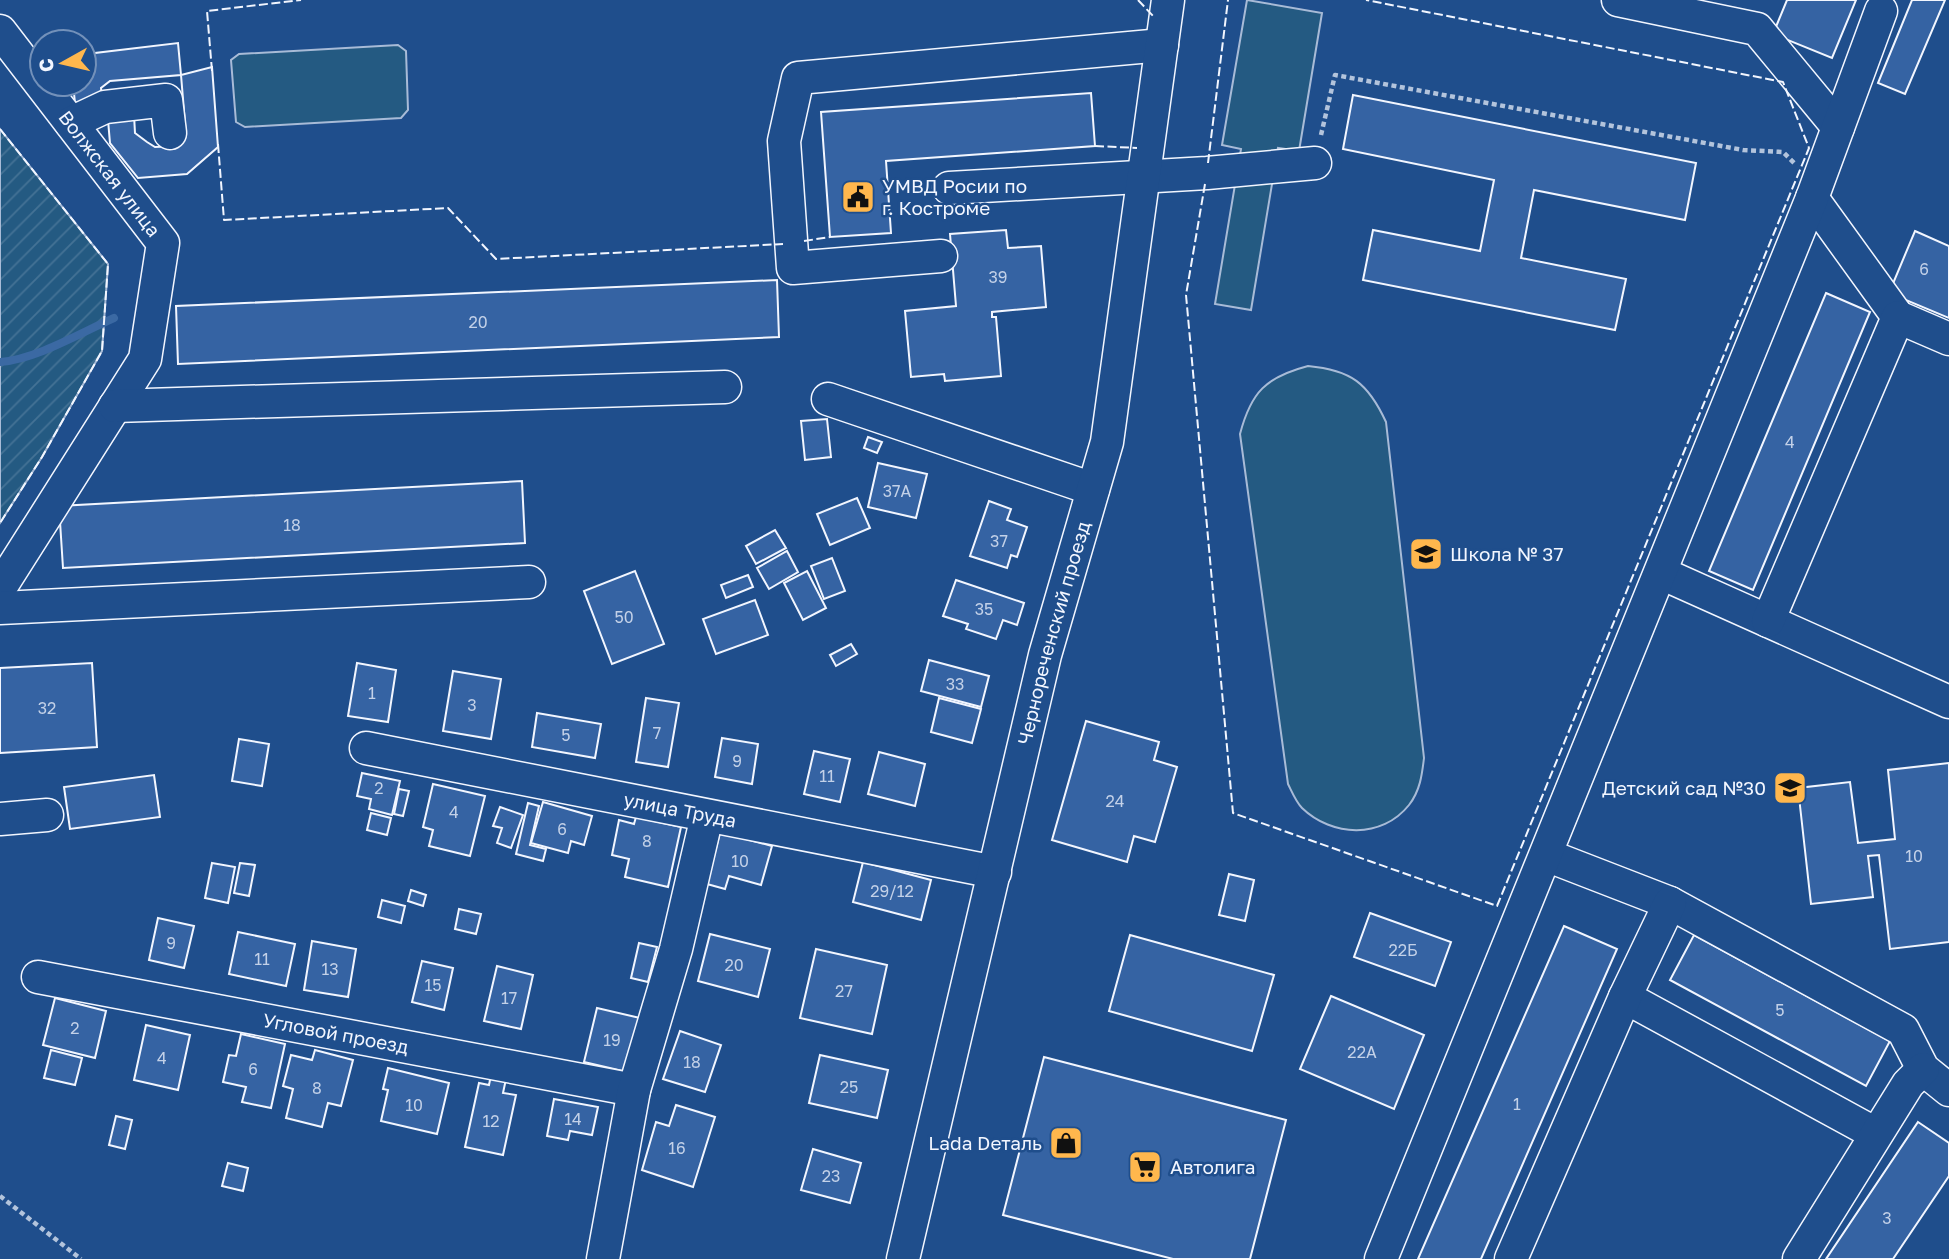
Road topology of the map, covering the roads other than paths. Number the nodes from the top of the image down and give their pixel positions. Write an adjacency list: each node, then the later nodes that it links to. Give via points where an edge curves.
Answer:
1 (1168, 0): 5 (street, Чернореченский проезд)
2 (1618, 0): 7 (street, via 1757,29)
3 (1881, 11): 7 (street)
4 (0, 31): 6 (street, Волжская улица)
5 (1162, 45): 10 (street, Чернореченский проезд); 13 (street, via 798,78 784,141 793,268)
6 (71, 123): 8 (street, via 104,107 166,100); 18 (street, Волжская улица, via 163,243 145,359)
7 (1838, 127): 12 (street)
8 (170, 133)
9 (1314, 163): 10 (street)
10 (1143, 176): 11 (street); 19 (street, Чернореченский проезд, via 1107,442)
11 (949, 188)
12 (1812, 198): 14 (street); 20 (street)
13 (941, 256)
14 (1898, 317): 15 (street); 24 (street)
15 (1949, 339)
16 (725, 387): 18 (street)
17 (828, 399): 19 (street)
18 (115, 406): 22 (street, Волжская улица)
19 (1093, 488): 31 (street, Чернореченский проезд, via 1045,655)
20 (1661, 573): 24 (street); 30 (street)
21 (529, 582): 23 (street)
22 (0, 588)
23 (0, 608)
24 (1768, 621): 25 (street)
25 (1949, 702)
26 (366, 748): 28 (street, улица Труда)
27 (47, 815): 29 (street)
28 (707, 816): 31 (street, улица Труда); 36 (street, via 676,949)
29 (0, 819)
30 (1546, 855): 32 (street); 41 (street)
31 (995, 872): 40 (street, Чернореченский проезд)
32 (1670, 903): 34 (street); 35 (street, via 1903,1030)
33 (38, 977): 36 (street, Угловой проезд)
34 (1625, 997): 38 (street); 42 (street)
35 (1923, 1069): 37 (street); 38 (street)
36 (634, 1090): 39 (street)
37 (1949, 1090)
38 (1876, 1134): 43 (street)
39 (603, 1259)
40 (903, 1259)
41 (1381, 1259)
42 (1511, 1259)
43 (1799, 1259)

